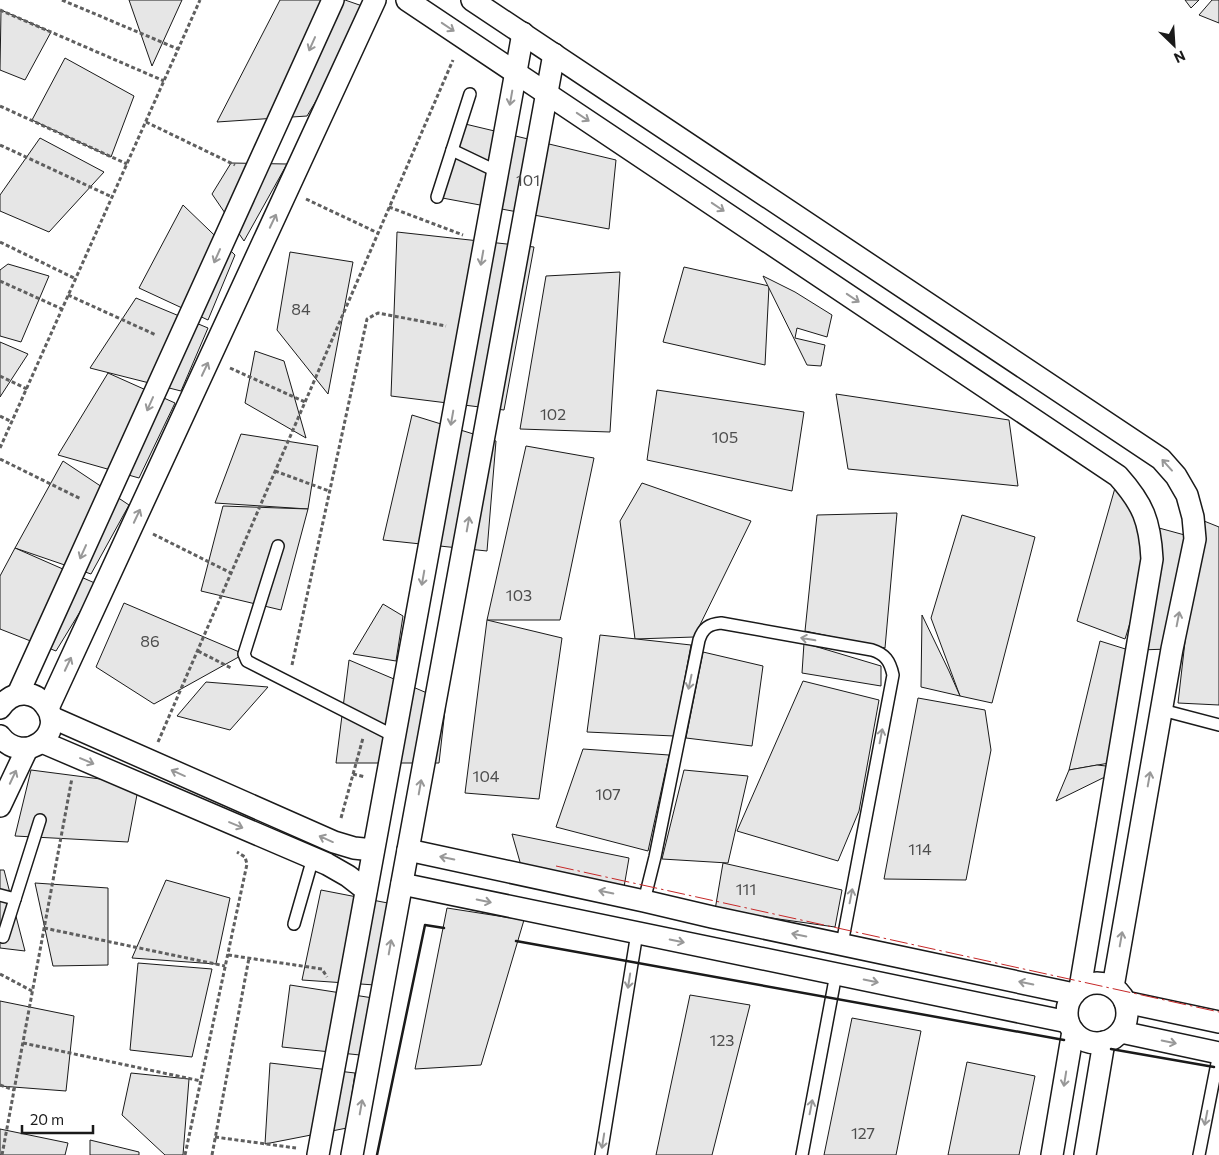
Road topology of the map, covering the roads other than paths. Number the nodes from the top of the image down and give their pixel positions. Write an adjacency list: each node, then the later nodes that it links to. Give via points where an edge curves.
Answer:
1 (332, 0): 14 (street, one-way to 14, via 102,510)
2 (375, 0): 16 (street, one-way to 2)
3 (407, 0): 7 (street, one-way to 7)
4 (472, 0): 5 (street)
5 (523, 33): 6 (street); 7 (street)
6 (554, 54): 8 (street); 15 (street, one-way to 6, via 1194,540 1193,517 1187,495 1162,459)
7 (516, 73): 8 (street); 11 (street, one-way to 11)
8 (548, 93): 21 (street, one-way to 8); 37 (street, one-way to 37, via 1118,476 1134,493 1145,513 1152,559)
9 (470, 94): 10 (lane)
10 (452, 150): 11 (lane); 12 (lane)
11 (498, 172): 19 (street, one-way to 19)
12 (437, 197)
13 (278, 546): 19 (lane, via 244,654 250,664)
14 (7, 699): 16 (street, via 35,696)
15 (1162, 710): 17 (lane); 38 (street, one-way to 15)
16 (49, 712): 20 (street, via 50,731); 24 (street, one-way to 16, via 334,842)
17 (1219, 725)
18 (0, 736): 20 (street, via 14,747)
19 (394, 736): 21 (street); 24 (street)
20 (34, 745): 22 (street, one-way to 20); 26 (street, one-way to 26)
21 (426, 752): 25 (street, one-way to 21)
22 (0, 806)
23 (40, 820): 30 (lane)
24 (373, 850): 28 (street)
25 (408, 850): 27 (street); 31 (street, one-way to 25)
26 (313, 858): 28 (street, via 358,882); 32 (lane)
27 (402, 884): 33 (street, one-way to 33); 44 (street, one-way to 27)
28 (366, 890): 43 (street)
29 (0, 895): 30 (lane)
30 (15, 899): 34 (lane)
31 (644, 901): 35 (street, one-way to 31); 35 (lane, one-way to 31, via 893,674 887,658 872,650 721,623 706,626 699,640)
32 (294, 924)
33 (637, 933): 36 (street, one-way to 36); 45 (lane, one-way to 45)
34 (3, 938)
35 (842, 944): 37 (street, one-way to 35)
36 (836, 974): 40 (street, one-way to 40); 46 (lane, one-way to 36)
37 (1077, 991): 38 (street, via 1090,984 1102,983); 40 (street, via 1069,1002)
38 (1119, 995): 39 (street); 41 (street, via 1127,1018)
39 (1219, 1022)
40 (1070, 1026): 41 (street, via 1087,1041); 47 (street, one-way to 47)
41 (1113, 1037): 42 (street, one-way to 42); 48 (street)
42 (1219, 1053): 49 (lane, one-way to 49)
43 (318, 1155)
44 (352, 1155)
45 (601, 1155)
46 (802, 1155)
47 (1052, 1155)
48 (1085, 1155)
49 (1199, 1155)

